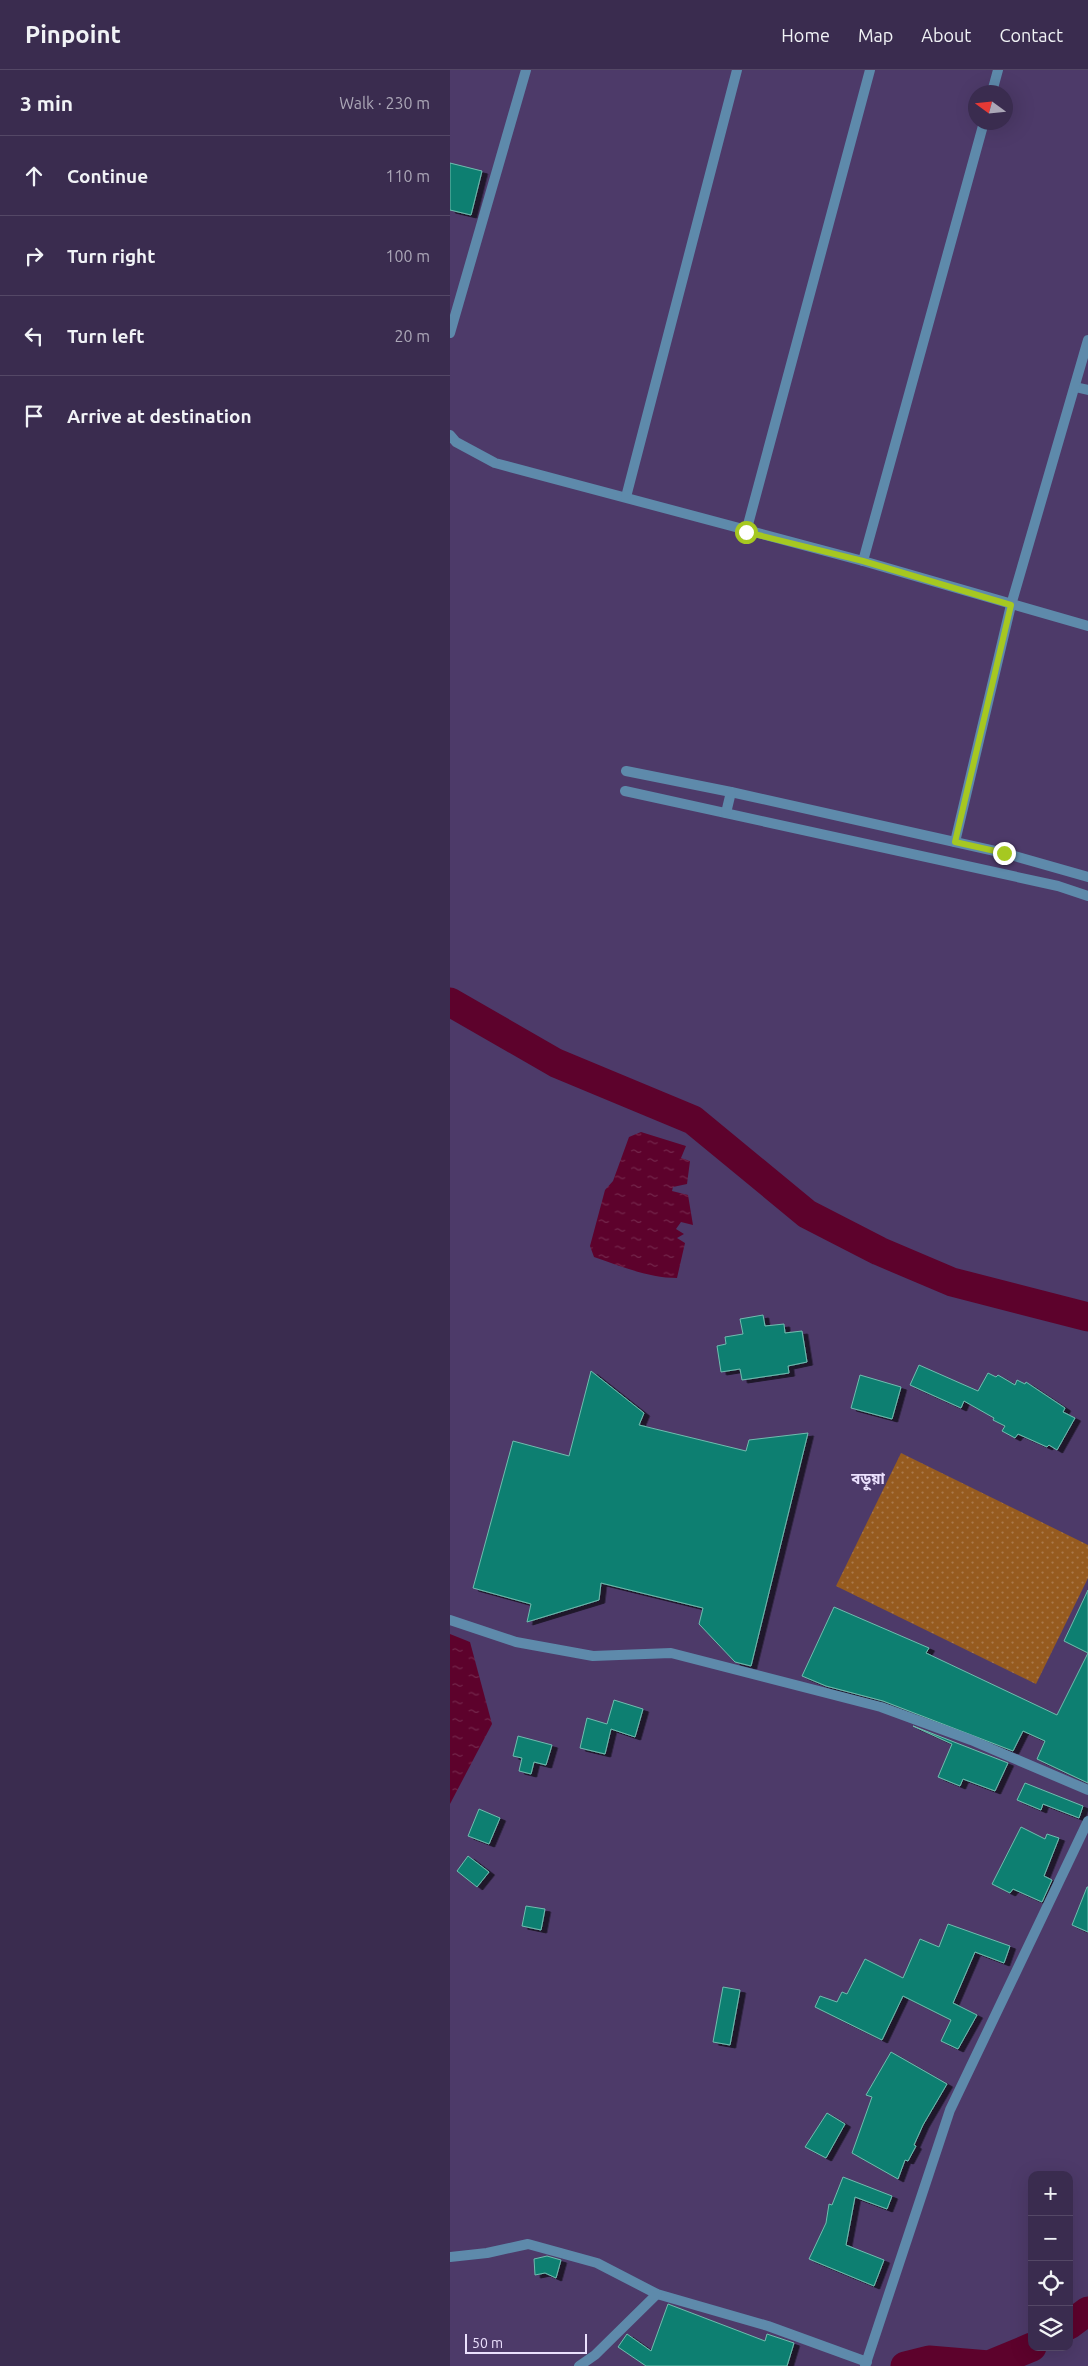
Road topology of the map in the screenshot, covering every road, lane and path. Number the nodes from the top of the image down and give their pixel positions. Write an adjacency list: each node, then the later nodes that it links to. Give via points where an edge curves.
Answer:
1 (526, 70): 7 (street)
2 (737, 70): 12 (street)
3 (870, 70): 13 (street)
4 (998, 70): 5 (street)
5 (994, 85)
6 (982, 130): 14 (street)
7 (450, 333)
8 (1088, 340): 9 (street)
9 (1075, 387): 10 (street); 15 (street)
10 (1088, 390)
11 (450, 435): 12 (street, via 456,442 496,463)
12 (626, 497): 13 (street)
13 (746, 532): 14 (street)
14 (863, 561): 15 (street)
15 (1011, 605): 16 (street); 21 (street)
16 (1088, 626)
17 (626, 771): 19 (street)
18 (625, 791): 20 (street)
19 (731, 792): 20 (street); 21 (street)
20 (726, 814): 23 (street, via 1058,886)
21 (955, 842): 22 (street)
22 (1088, 877)
23 (1088, 896)
24 (450, 1620): 25 (street, via 516,1642 594,1656 671,1653 881,1707 971,1740)
25 (1088, 1790)
26 (1088, 1821): 29 (street, via 950,2110)
27 (450, 2258): 28 (street, via 528,2244 597,2263)
28 (657, 2294): 29 (street, via 768,2326); 30 (street, via 595,2355)
29 (866, 2364)
30 (579, 2366)

